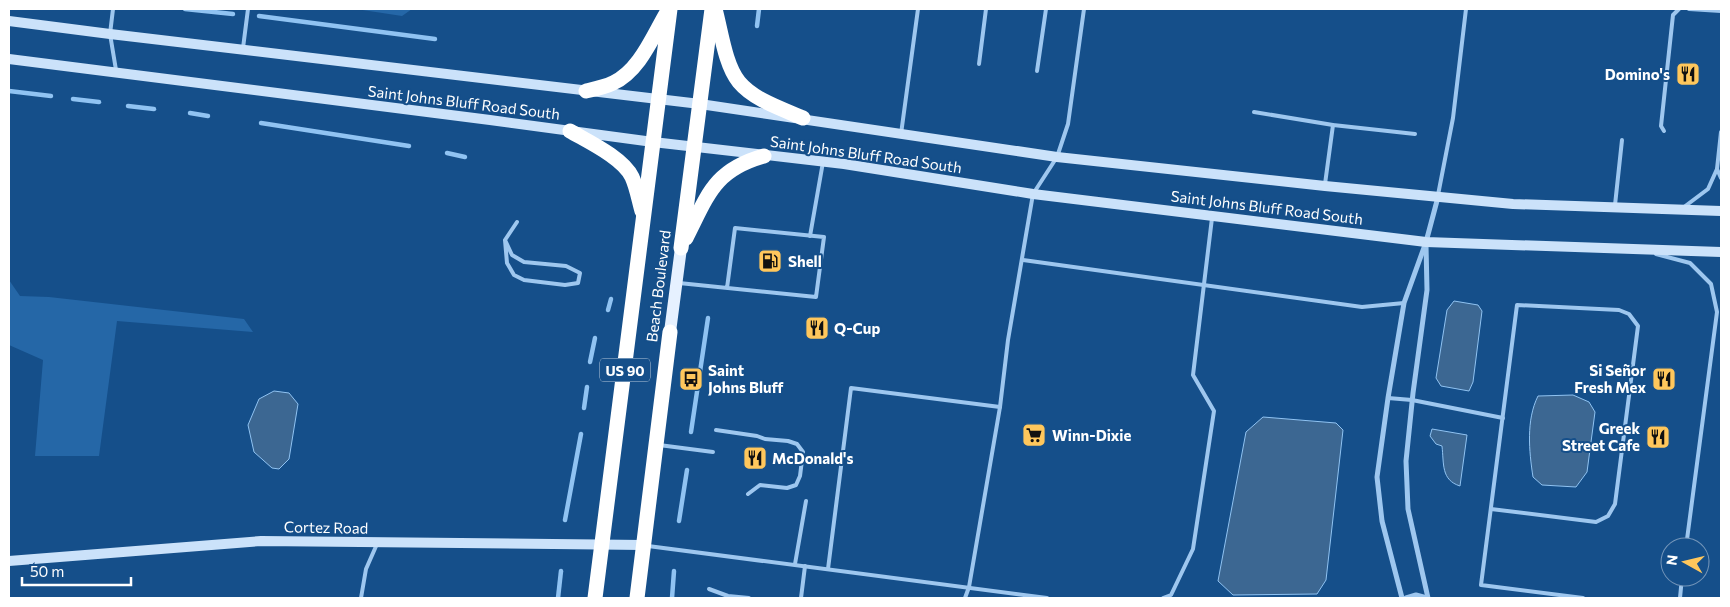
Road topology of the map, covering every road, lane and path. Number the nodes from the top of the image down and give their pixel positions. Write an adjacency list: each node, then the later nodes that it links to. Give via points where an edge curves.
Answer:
1 (113, 9): 14 (lane)
2 (248, 9): 15 (lane)
3 (669, 9): 20 (highway, via 640,59 625,75 613,83); 21 (highway, US 90)
4 (713, 9): 22 (highway, Beach Boulevard / US 90); 24 (highway, via 730,67 739,82 756,96)
5 (918, 9): 29 (lane)
6 (986, 9): 17 (lane)
7 (1046, 9): 19 (lane)
8 (1084, 9): 35 (lane, via 1068,124)
9 (1466, 9): 41 (lane, via 1453,118)
10 (1678, 9): 27 (lane, via 1673,15 1661,126)
11 (1689, 9): 12 (lane)
12 (1721, 11)
13 (9, 21): 14 (main road, Saint Johns Bluff Road South)
14 (110, 34): 15 (main road, Saint Johns Bluff Road South); 18 (lane)
15 (242, 50): 20 (main road, Saint Johns Bluff Road South)
16 (9, 59): 18 (main road, Saint Johns Bluff Road South)
17 (979, 64)
18 (116, 72): 26 (main road, Saint Johns Bluff Road South)
19 (1037, 72)
20 (586, 91): 21 (main road, Saint Johns Bluff Road South)
21 (658, 100): 22 (main road, Saint Johns Bluff Road South); 32 (highway, US 90)
22 (700, 104): 24 (main road, Saint Johns Bluff Road South); 33 (highway, Beach Boulevard / US 90)
23 (1254, 112): 25 (lane)
24 (803, 118): 29 (main road, Saint Johns Bluff Road South)
25 (1332, 125): 30 (lane); 39 (lane)
26 (570, 131): 32 (main road, Saint Johns Bluff Road South); 45 (highway, via 605,151 624,167 632,177)
27 (1664, 131)
28 (1721, 132): 37 (lane)
29 (901, 134): 35 (main road, Saint Johns Bluff Road South)
30 (1415, 134)
31 (1622, 140): 42 (lane)
32 (653, 142): 33 (main road, Saint Johns Bluff Road South); 45 (highway, US 90)
33 (694, 147): 34 (main road, Saint Johns Bluff Road South); 51 (highway, Beach Boulevard / US 90)
34 (764, 156): 36 (main road, Saint Johns Bluff Road South); 51 (highway, via 748,160 723,176 709,194)
35 (1057, 157): 39 (main road, Saint Johns Bluff Road South); 40 (lane)
36 (823, 162): 40 (main road, Saint Johns Bluff Road South); 48 (lane)
37 (1717, 169): 38 (lane); 43 (lane, via 1708,189)
38 (1721, 178)
39 (1325, 186): 41 (main road, Saint Johns Bluff Road South)
40 (1033, 194): 46 (main road, Saint Johns Bluff Road South); 54 (lane)
41 (1438, 197): 42 (main road, Saint Johns Bluff Road South); 50 (street)
42 (1615, 208): 43 (main road, Saint Johns Bluff Road South)
43 (1680, 209): 44 (main road, Saint Johns Bluff Road South)
44 (1721, 210)
45 (644, 216): 72 (highway, US 90)
46 (1213, 216): 50 (main road, Saint Johns Bluff Road South); 56 (lane)
47 (517, 222): 49 (lane)
48 (810, 236): 57 (lane, via 735,228); 57 (lane, via 824,237 816,297)
49 (505, 240): 49 (lane, via 507,263 514,275 524,280 565,285 578,283 580,273 566,266 524,262 512,255)
50 (1426, 242): 52 (main road, Saint Johns Bluff Road South); 58 (street); 61 (street, via 1428,290)
51 (681, 248): 55 (main road, Beach Boulevard / US 90)
52 (1639, 250): 53 (main road, Saint Johns Bluff Road South); 70 (lane, via 1690,263 1711,284 1717,312)
53 (1721, 252)
54 (1023, 260): 56 (lane); 62 (lane)
55 (676, 283): 57 (lane); 59 (main road, Beach Boulevard / US 90)
56 (1203, 283): 58 (lane, via 1362,306); 87 (lane, via 1193,375 1214,411 1193,550 1171,595)
57 (727, 288)
58 (1404, 303): 60 (street)
59 (670, 332): 65 (highway, Beach Boulevard / US 90)
60 (1388, 398): 61 (lane); 88 (street, via 1377,477 1382,521)
61 (1412, 400): 63 (lane); 89 (street, via 1406,460 1408,509)
62 (1000, 407): 77 (lane, via 851,388); 78 (lane)
63 (1502, 418): 69 (lane); 69 (lane, via 1517,305 1619,310 1629,314 1638,326 1615,504 1608,516 1596,522)
64 (716, 430): 67 (lane, via 788,441 797,444 803,452 796,485 787,488 760,485)
65 (656, 445): 66 (lane); 73 (highway, Beach Boulevard / US 90)
66 (714, 452)
67 (748, 494)
68 (806, 501): 75 (lane)
69 (1491, 509): 90 (lane, via 1481,586)
70 (1687, 537)
71 (378, 542): 72 (main road, Cortez Road); 74 (main road, Cortez Road, via 262,541); 80 (lane, via 366,569)
72 (603, 545): 73 (main road, Cortez Road); 81 (highway, US 90)
73 (643, 545): 75 (lane); 82 (highway, Beach Boulevard / US 90)
74 (9, 561)
75 (794, 564): 76 (lane)
76 (805, 566): 77 (lane); 84 (lane)
77 (828, 569): 78 (lane)
78 (969, 587): 85 (lane); 86 (lane)
79 (709, 589): 83 (lane, via 728,596)
80 (361, 598)
81 (595, 598)
82 (636, 598)
83 (748, 598)
84 (801, 598)
85 (965, 598)
86 (1046, 598)
87 (1163, 598)
88 (1404, 598): 89 (street, via 1416,595)
89 (1428, 598)
90 (1583, 598)

